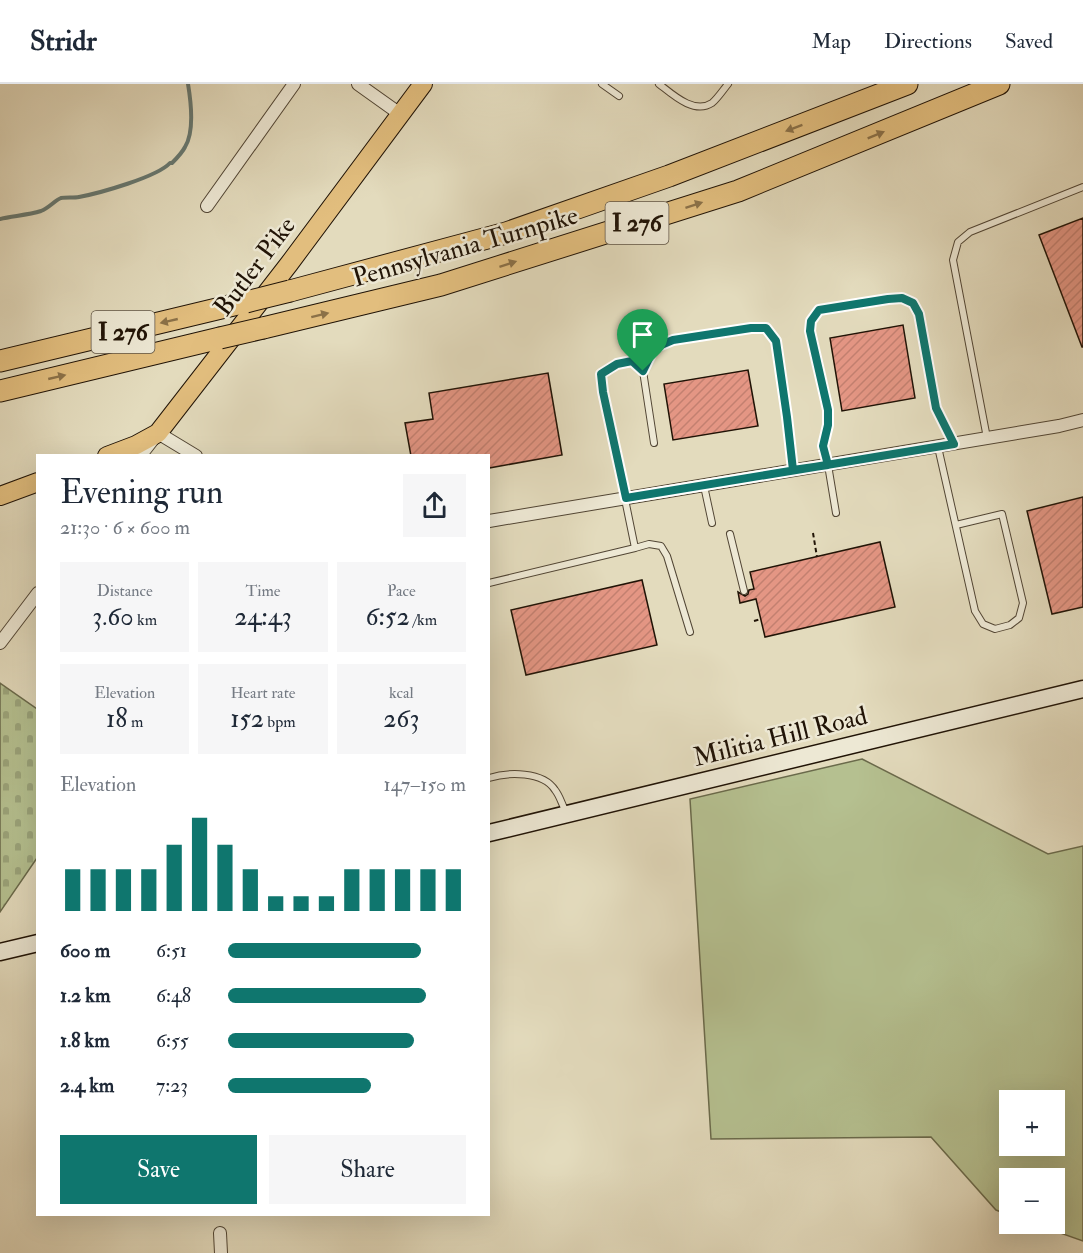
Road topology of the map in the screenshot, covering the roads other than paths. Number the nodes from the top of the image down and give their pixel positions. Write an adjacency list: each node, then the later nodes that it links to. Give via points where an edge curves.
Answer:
1 (294, 84): 12 (street)
2 (358, 84): 10 (street)
3 (423, 84): 10 (main road, Butler Pike)
4 (602, 84): 9 (lane)
5 (659, 84): 6 (lane, via 694,106 714,102)
6 (728, 84)
7 (907, 84): 13 (highway, Pennsylvania Turnpike / I 276, one-way to 13, bridge, via 669,176 506,233 290,291)
8 (999, 84): 15 (highway, Pennsylvania Turnpike / I 276, one-way to 8, bridge, via 441,285 738,191)
9 (619, 96)
10 (400, 114): 17 (main road, Butler Pike)
11 (1083, 187): 18 (lane, via 970,232 958,242 953,260)
12 (207, 206)
13 (0, 361)
14 (643, 371): 19 (lane); 26 (lane, via 654,348 673,340 766,328 776,341); 30 (lane, via 632,361 617,364 601,374)
15 (0, 391)
16 (1083, 420): 18 (street)
17 (158, 433): 22 (main road, Butler Pike); 23 (street); 24 (street)
18 (987, 438): 20 (street)
19 (654, 444)
20 (954, 444): 21 (street); 25 (lane, via 936,408 919,314 913,303 902,298 888,299 819,310 811,321 810,331 828,410 823,446)
21 (938, 446): 25 (street); 34 (lane)
22 (112, 454)
23 (142, 454)
24 (193, 454)
25 (828, 465): 26 (street); 31 (lane)
26 (793, 470): 28 (street)
27 (36, 483): 29 (main road)
28 (704, 485): 30 (street); 33 (lane)
29 (0, 496)
30 (626, 498): 32 (street); 36 (lane)
31 (836, 513)
32 (490, 521)
33 (712, 523)
34 (956, 525): 34 (lane, via 975,610 982,624 995,629 1010,625 1019,618 1023,603 1002,514)
35 (730, 534): 38 (lane)
36 (635, 548): 37 (lane); 40 (lane, via 661,546)
37 (490, 583)
38 (744, 591)
39 (36, 596): 41 (street)
40 (690, 632)
41 (0, 643)
42 (1083, 689): 44 (street, Militia Hill Road)
43 (490, 778): 44 (lane, via 523,774 545,781 555,788)
44 (567, 814): 45 (street, Militia Hill Road)
45 (490, 833)
46 (36, 943): 47 (street)
47 (0, 952)
48 (220, 1233): 49 (street)
49 (221, 1253)

